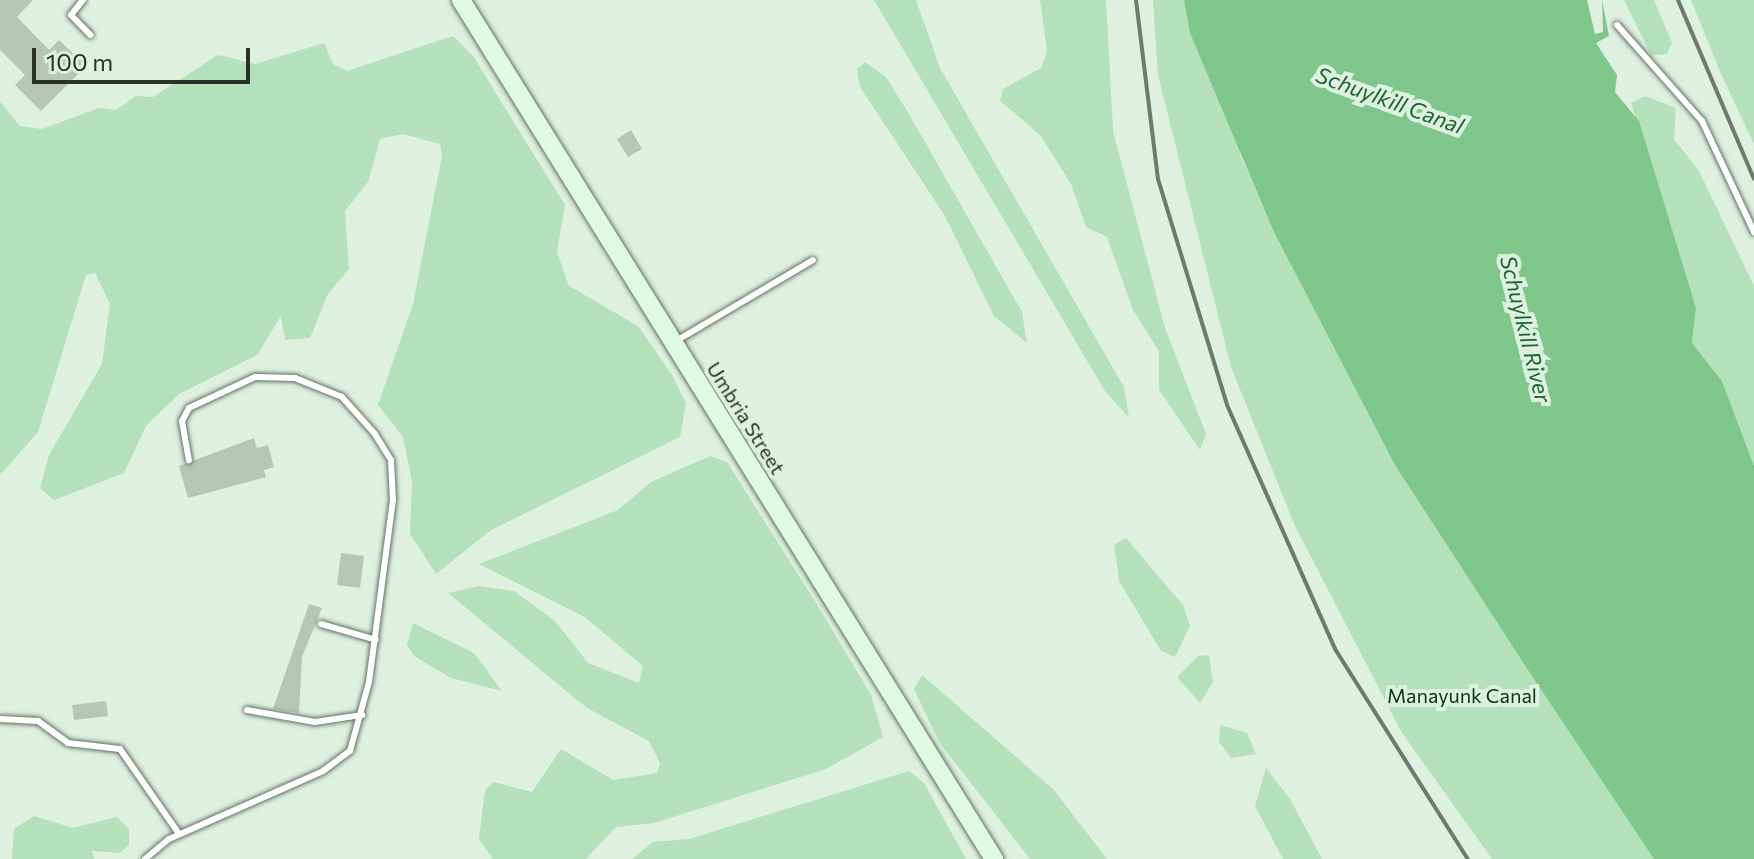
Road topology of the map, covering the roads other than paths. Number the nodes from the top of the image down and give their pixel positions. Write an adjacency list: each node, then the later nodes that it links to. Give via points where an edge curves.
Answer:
1 (83, 0): 4 (lane, via 71,15)
2 (461, 0): 7 (main road, Umbria Street)
3 (1617, 25): 5 (lane, via 1702,121)
4 (90, 35)
5 (1754, 232)
6 (813, 260): 7 (lane)
7 (673, 343): 16 (main road, Umbria Street)
8 (189, 460): 10 (lane, via 185,412 235,384 273,375 342,397 380,441 394,471)
9 (321, 624): 10 (lane)
10 (376, 640): 12 (lane)
11 (247, 710): 12 (lane, via 315,722)
12 (362, 715): 14 (lane, via 338,762)
13 (0, 719): 14 (lane, via 38,721 68,743 129,755)
14 (179, 834): 15 (lane)
15 (145, 859)
16 (994, 859)

